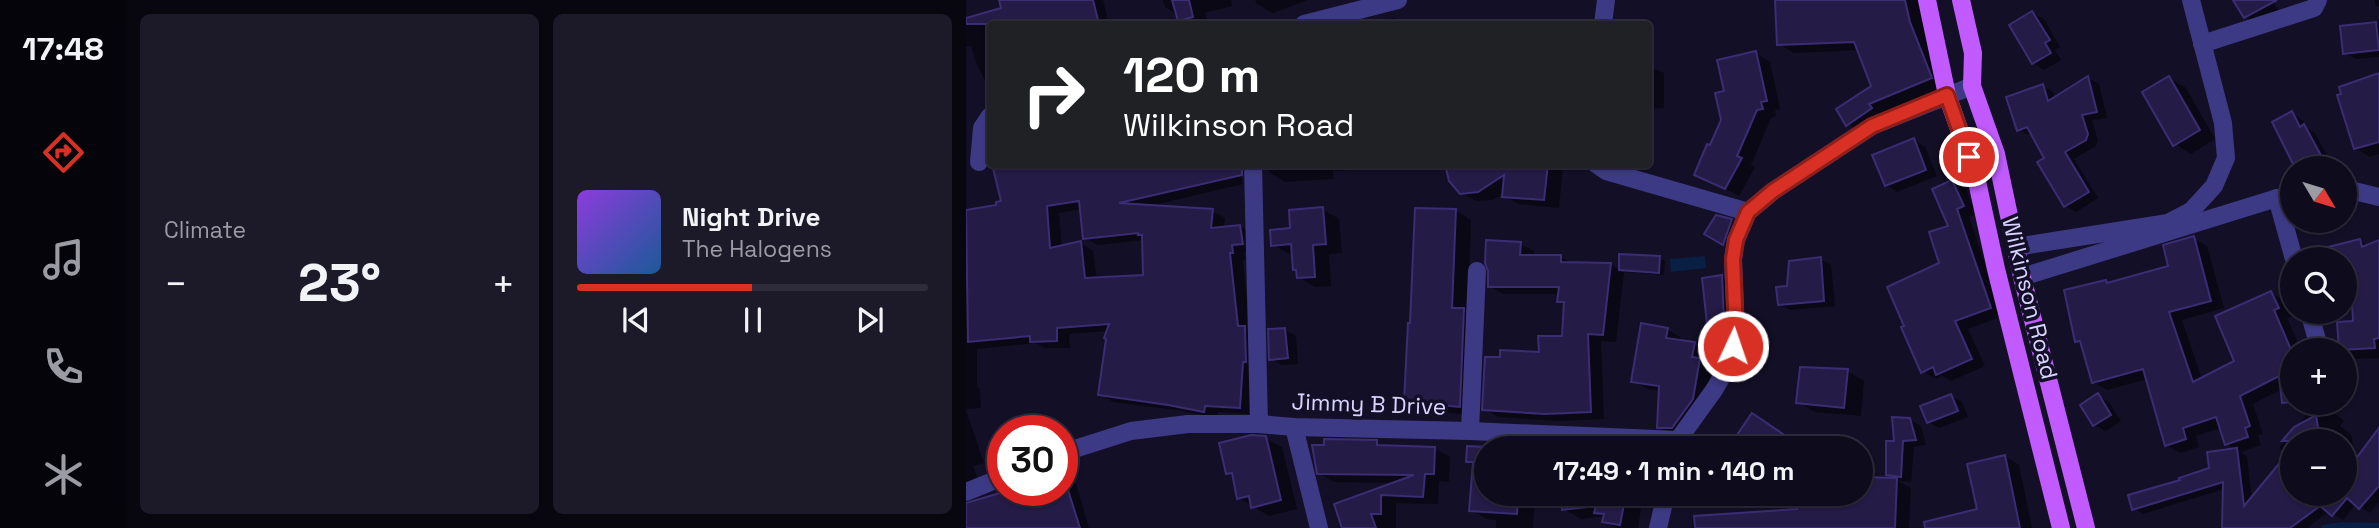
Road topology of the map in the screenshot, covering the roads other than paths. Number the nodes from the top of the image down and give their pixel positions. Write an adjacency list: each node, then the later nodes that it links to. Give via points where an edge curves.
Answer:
1 (1398, 0): 7 (street)
2 (1606, 0): 8 (street)
3 (1927, 0): 11 (main road, Wilkinson Road)
4 (1961, 0): 10 (main road, Wilkinson Road, via 1973,53)
5 (2191, 0): 9 (street)
6 (2318, 0): 9 (street, via 2314,8)
7 (1316, 21)
8 (1604, 21)
9 (2202, 44): 20 (street, via 2223,123 2226,158 2214,187 2191,211 2168,223)
10 (1972, 86): 11 (street); 20 (main road, Wilkinson Road, via 1996,154)
11 (1947, 95): 19 (street, via 1872,126); 34 (main road, Wilkinson Road, via 1976,177)
12 (987, 120): 13 (street)
13 (979, 162)
14 (1254, 168): 23 (street)
15 (1602, 168): 19 (street)
16 (2357, 192): 17 (street)
17 (2379, 197)
18 (2280, 199): 22 (street)
19 (1748, 212): 27 (street, via 1733,259 1736,331 1731,361)
20 (2016, 247): 22 (main road, Wilkinson Road)
21 (1477, 271): 25 (street)
22 (2022, 277): 35 (main road, Wilkinson Road)
23 (1259, 424): 24 (street, Jimmy B Drive); 28 (street, Jimmy B Drive, via 1188,424 1131,431)
24 (1294, 427): 25 (street, Jimmy B Drive); 32 (street)
25 (1470, 431): 26 (street, Jimmy B Drive)
26 (1550, 436)
27 (1682, 436)
28 (1078, 448)
29 (987, 483): 30 (street)
30 (966, 492)
31 (1663, 506): 33 (street)
32 (1319, 528)
33 (1658, 528)
34 (2061, 528)
35 (2086, 528)

